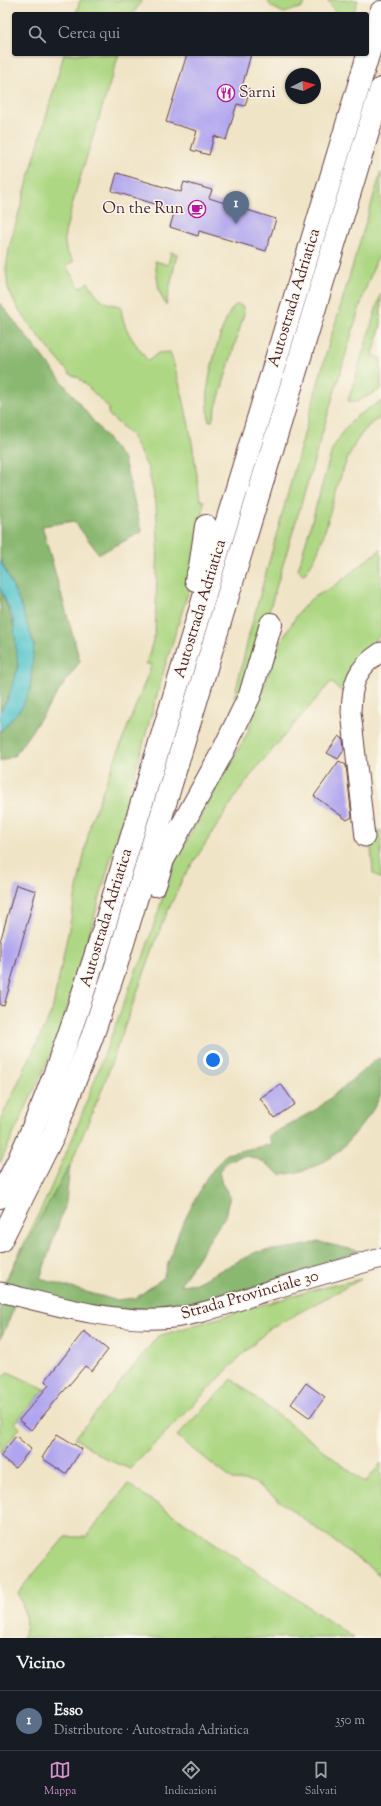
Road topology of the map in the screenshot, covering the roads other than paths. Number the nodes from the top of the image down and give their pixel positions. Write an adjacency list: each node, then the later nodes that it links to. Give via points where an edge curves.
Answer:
1 (381, 12): 2 (highway, Autostrada Adriatica)
2 (369, 52)
3 (368, 56): 8 (highway, Autostrada Adriatica)
4 (381, 89): 10 (highway, Autostrada Adriatica)
5 (206, 526): 8 (highway, via 200,567 150,738)
6 (271, 624): 10 (highway, via 250,695 223,751 163,860 131,956)
7 (381, 652): 9 (street, via 369,660 361,670 354,682 352,697)
8 (154, 765): 11 (highway, Autostrada Adriatica, via 61,1058 25,1146)
9 (365, 837)
10 (116, 966): 12 (highway, Autostrada Adriatica, via 90,1044 54,1134)
11 (0, 1197)
12 (0, 1242)
13 (381, 1258): 14 (street, Strada Provinciale 30, via 196,1314 174,1318 109,1316)
14 (0, 1292)

